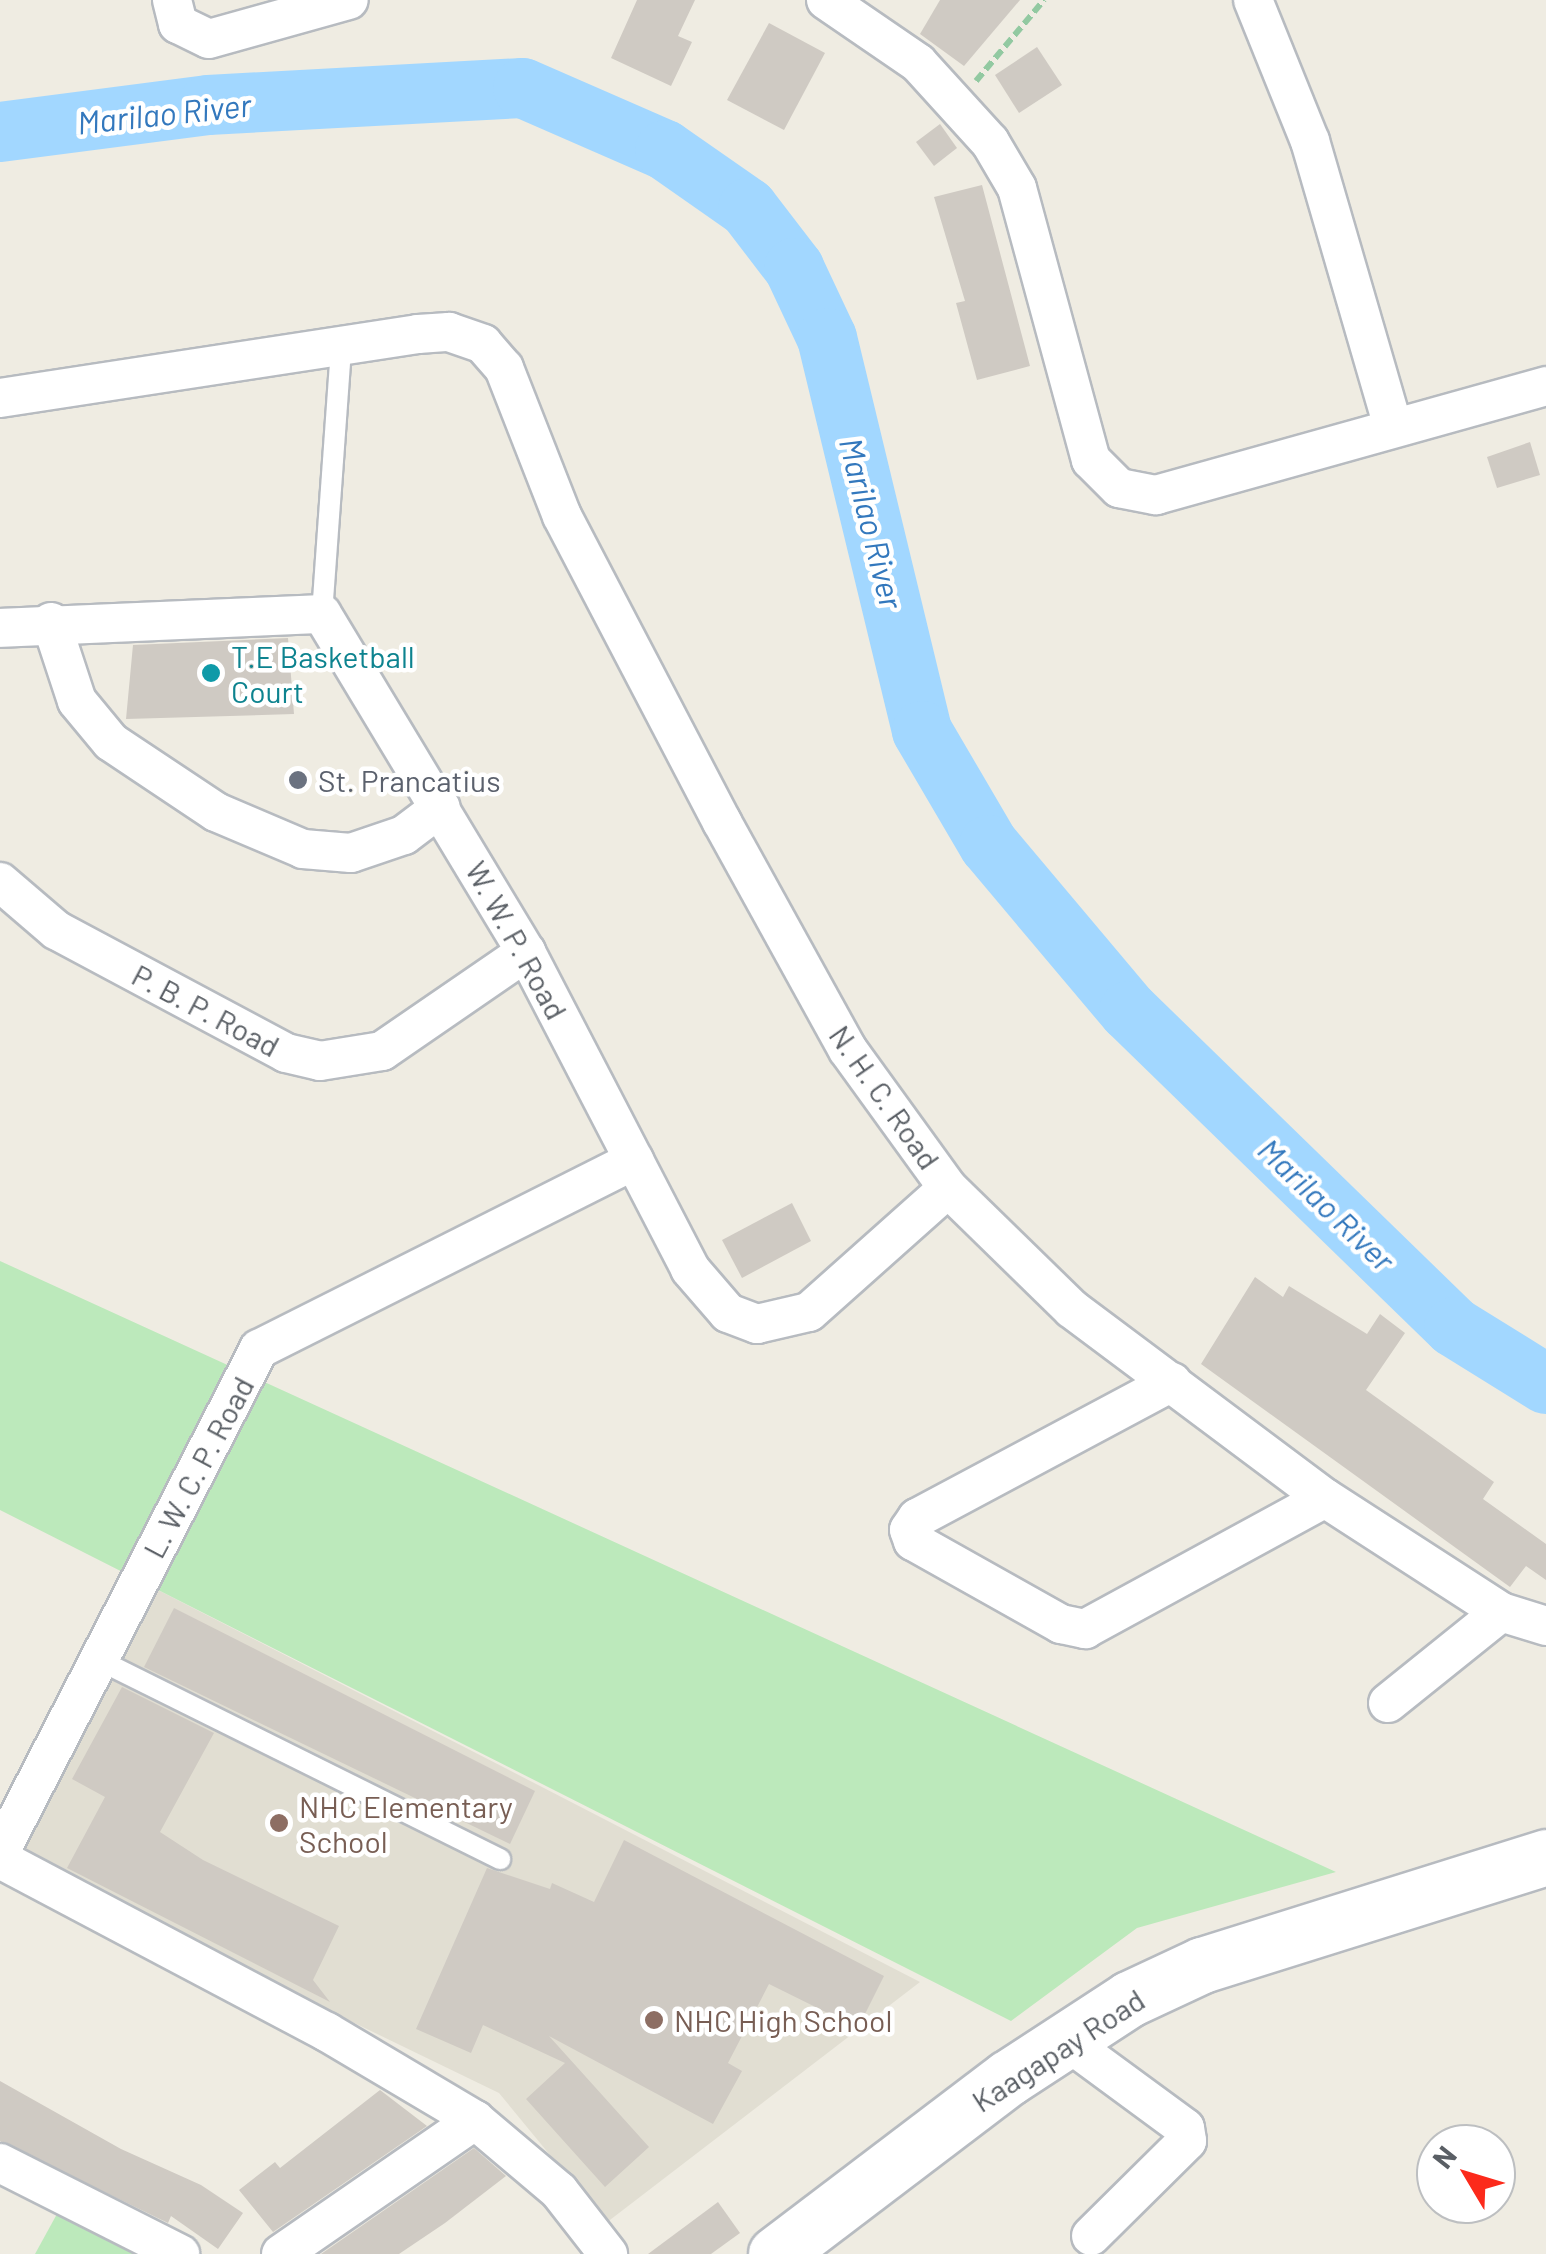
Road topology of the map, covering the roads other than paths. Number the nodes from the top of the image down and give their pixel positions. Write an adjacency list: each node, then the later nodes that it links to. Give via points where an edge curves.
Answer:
1 (172, 0): 2 (street, via 178,24 210,39)
2 (349, 0)
3 (826, 0): 8 (street, via 918,63 966,111 1017,188 1092,460 1119,488 1156,495)
4 (1253, 0): 8 (street, via 1310,142)
5 (341, 346): 7 (street); 9 (lane); 16 (street, N. H. C. Road, via 449,332 483,344 504,368 562,516 722,822 848,1050)
6 (1546, 386): 8 (street)
7 (0, 398)
8 (1393, 426)
9 (322, 614): 10 (street); 12 (street, W. W. P. Road)
10 (51, 622): 11 (street); 12 (street, via 77,700 111,742 216,812 303,849 351,852 404,835)
11 (0, 628)
12 (440, 806): 14 (street, W. W. P. Road)
13 (0, 882): 14 (street, P. B. P. Road, via 56,930 286,1053 320,1061 382,1051)
14 (526, 952): 15 (street, W. W. P. Road)
15 (634, 1160): 16 (street, W. W. P. Road, via 706,1294 728,1313 757,1324 782,1322 835,1295); 21 (street, L. W. C. P. Road, via 259,1349)
16 (948, 1188): 17 (street, N. H. C. Road, via 1072,1308)
17 (1172, 1382): 18 (street, N. H. C. Road); 18 (street, via 917,1518 909,1530 913,1540 1060,1624 1085,1629)
18 (1325, 1498): 19 (street, N. H. C. Road)
19 (1501, 1612): 20 (street, N. H. C. Road); 22 (street)
20 (1546, 1626)
21 (99, 1660): 23 (street, L. W. C. P. Road); 25 (lane)
22 (1388, 1702)
23 (0, 1855): 27 (street)
24 (1546, 1857): 26 (street, Kaagapay Road, via 1202,1965 1129,1999)
25 (500, 1859)
26 (1068, 2042): 29 (street, via 1185,2128 1187,2141); 33 (street, Kaagapay Road, via 1008,2078)
27 (475, 2120): 31 (street); 32 (street, via 547,2178)
28 (0, 2163): 30 (street)
29 (1091, 2236)
30 (180, 2254)
31 (281, 2254)
32 (608, 2254)
33 (776, 2254)

